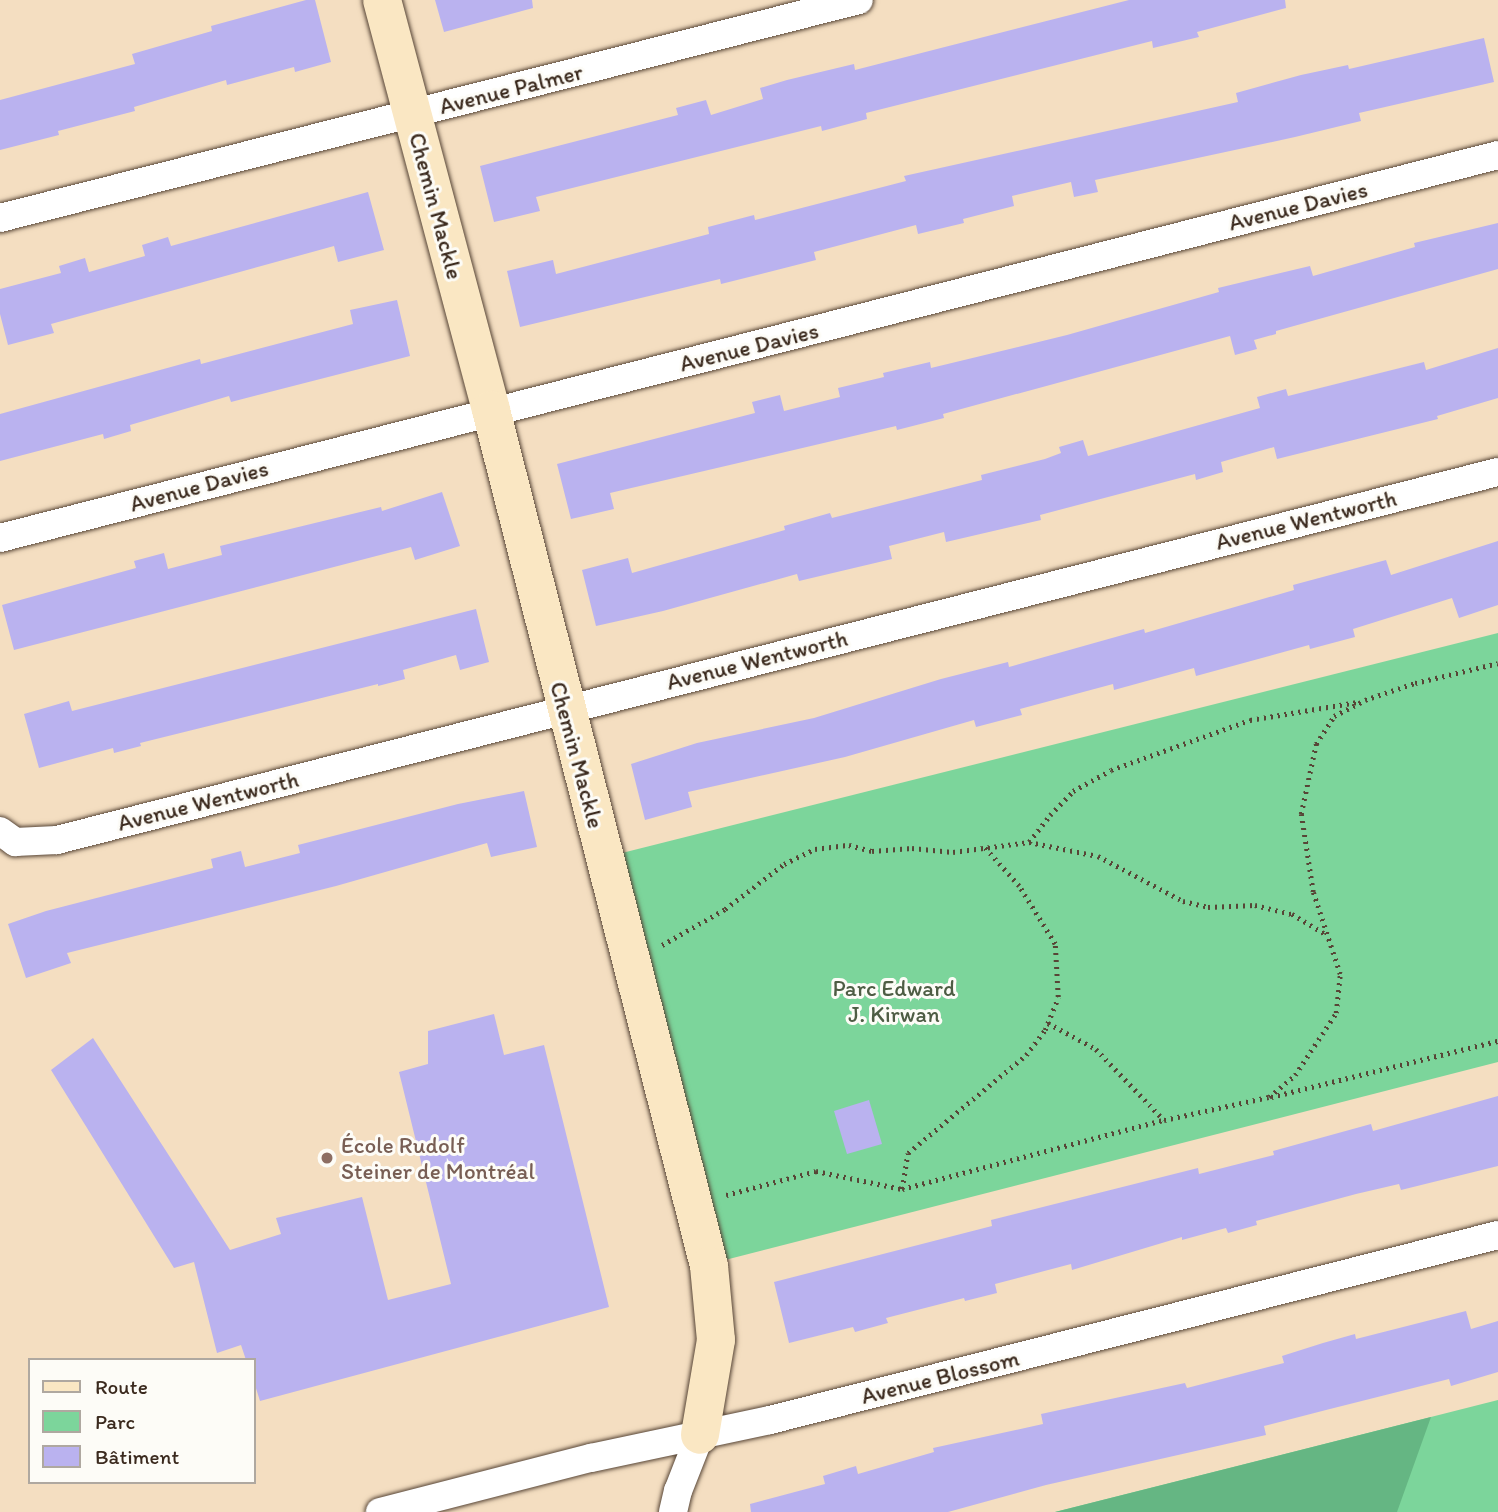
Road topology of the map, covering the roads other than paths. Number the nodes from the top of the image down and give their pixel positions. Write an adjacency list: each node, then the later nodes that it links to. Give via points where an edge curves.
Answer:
1 (382, 0): 3 (street, Chemin Mackle)
2 (859, 0): 3 (street, Avenue Palmer)
3 (411, 114): 5 (street, Avenue Palmer); 6 (street, Chemin Mackle)
4 (1498, 155): 6 (street, Avenue Davies)
5 (0, 218)
6 (491, 410): 8 (street, Avenue Davies); 9 (street, Chemin Mackle)
7 (1498, 472): 9 (street, Avenue Wentworth)
8 (0, 538)
9 (566, 709): 10 (street, Avenue Wentworth, via 57,840); 12 (street, Chemin Mackle, via 709,1266 716,1340)
10 (8, 837)
11 (1498, 1235): 12 (street, Avenue Blossom)
12 (700, 1435): 13 (street, Avenue Blossom); 14 (street, Chemin Mackle)
13 (380, 1512)
14 (673, 1512)

